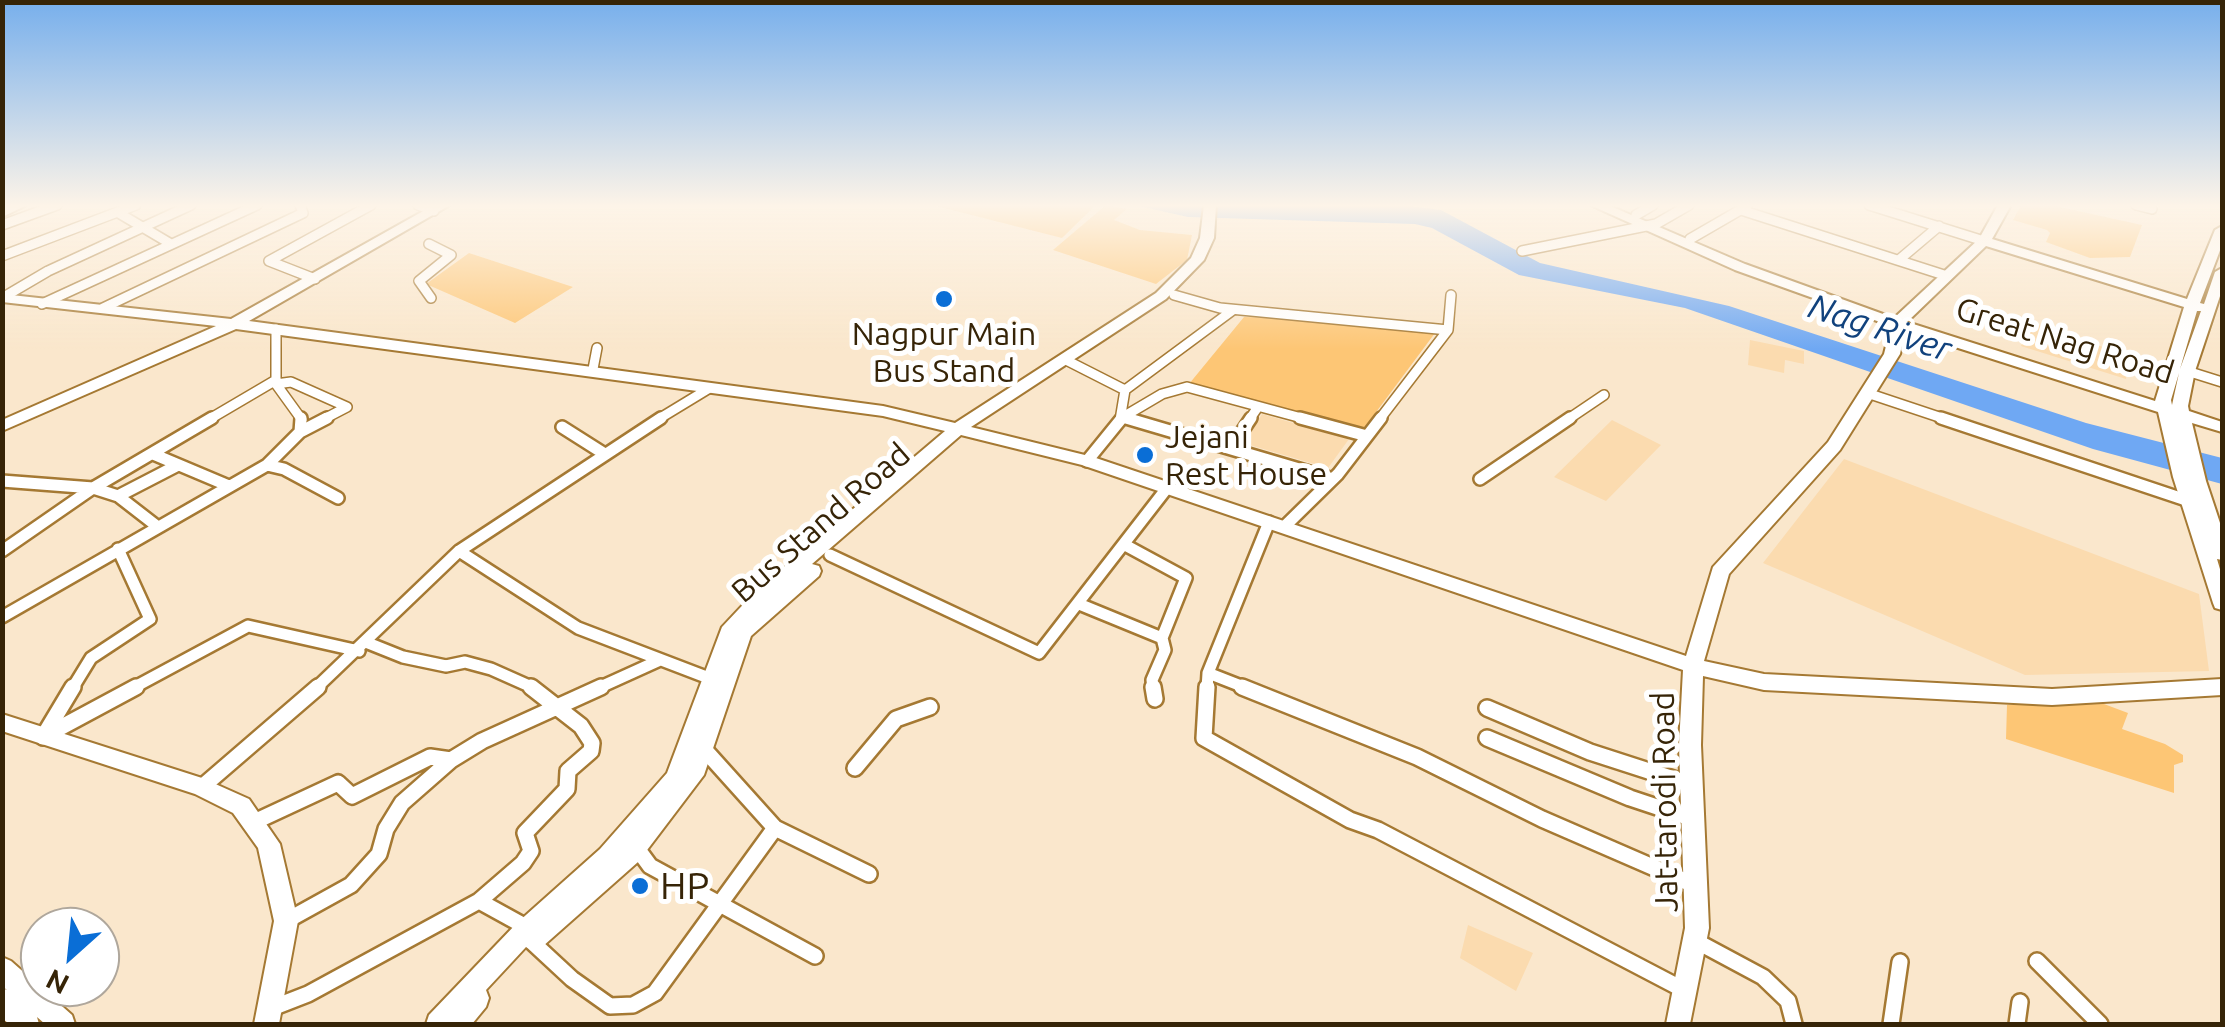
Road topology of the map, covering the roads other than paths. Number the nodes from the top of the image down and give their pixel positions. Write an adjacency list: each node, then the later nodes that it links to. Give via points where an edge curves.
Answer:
1 (87, 253): 22 (street)
2 (152, 253): 24 (street)
3 (219, 253): 26 (street)
4 (284, 253): 19 (street, via 269,261)
5 (360, 253): 19 (street)
6 (447, 253): 23 (street, via 419,281)
7 (1200, 253): 34 (street, via 1161,296)
8 (1209, 253): 20 (street, Bus Stand Road)
9 (1709, 253): 29 (street, Great Nag Road)
10 (1721, 253): 29 (street, Great Nag Road)
11 (1882, 253): 16 (street)
12 (1907, 253): 16 (street)
13 (1970, 253): 18 (street)
14 (2023, 253): 25 (street)
15 (2218, 253): 25 (street)
16 (1900, 259): 18 (street)
17 (2222, 272): 28 (street)
18 (1944, 275): 29 (street)
19 (314, 279): 30 (street)
20 (1174, 295): 27 (street); 34 (street, Bus Stand Road)
21 (1451, 295): 32 (street)
22 (2, 298): 24 (street)
23 (431, 298)
24 (42, 304): 26 (street)
25 (2192, 305): 28 (street); 44 (street)
26 (103, 308): 30 (street)
27 (1234, 310): 32 (street); 41 (street)
28 (2216, 312): 36 (street)
29 (1899, 321): 39 (street, Jat-tarodi Road, via 1892,354); 44 (street, Great Nag Road)
30 (234, 324): 31 (street); 46 (street)
31 (276, 329): 37 (street); 40 (street)
32 (1448, 330): 51 (street)
33 (598, 348): 35 (street)
34 (1068, 362): 41 (street); 49 (street, Bus Stand Road)
35 (593, 370)
36 (2187, 370): 38 (street); 44 (street)
37 (276, 382): 50 (street, via 302,419); 50 (street, via 347,407); 55 (street)
38 (2222, 382)
39 (1873, 385): 67 (street); 82 (street, Jat-tarodi Road, via 1834,446 1720,572)
40 (708, 389): 49 (street, via 883,411); 54 (street)
41 (1125, 390): 45 (street)
42 (1604, 394): 60 (street)
43 (1258, 407): 45 (street, via 1180,386); 51 (street); 53 (street)
44 (2172, 407): 48 (street, Great Nag Road); 52 (street)
45 (1123, 417): 53 (street); 56 (street)
46 (2, 426)
47 (562, 428): 54 (street)
48 (2222, 428): 52 (street)
49 (965, 430): 56 (street); 75 (street, Bus Stand Road); 84 (street, via 761,598 730,632)
50 (300, 432): 58 (street)
51 (1367, 436): 59 (street)
52 (2181, 439): 67 (street)
53 (1231, 448): 59 (street)
54 (603, 453): 73 (street)
55 (153, 454): 57 (street); 63 (street)
56 (1087, 461): 64 (street)
57 (178, 465): 62 (street); 65 (street)
58 (267, 465): 62 (street); 66 (street)
59 (1333, 479): 68 (street)
60 (1480, 479)
61 (2, 481): 63 (street)
62 (230, 486): 69 (street)
63 (94, 488): 65 (street); 72 (street)
64 (1167, 488): 68 (street); 70 (street)
65 (118, 496): 69 (street)
66 (338, 498)
67 (2197, 504): 74 (street); 76 (street)
68 (1276, 525): 82 (street); 83 (street)
69 (158, 527): 71 (street)
70 (1125, 545): 77 (street); 79 (street, via 1186,578)
71 (118, 550): 78 (street); 91 (street, via 150,620 91,658)
72 (2, 551)
73 (459, 551): 80 (street); 81 (street, via 578,628)
74 (2222, 554)
75 (830, 555): 77 (street, via 1039,653); 84 (street, Bus Stand Road, via 742,632)
76 (2222, 603)
77 (1079, 604): 79 (street)
78 (2, 617)
79 (1162, 638): 86 (street, via 1166,650 1152,680)
80 (364, 647): 89 (street, via 446,666 492,668 538,690); 91 (street, via 248,626); 97 (street)
81 (660, 660): 84 (street); 89 (street)
82 (1693, 666): 85 (street, via 1764,682 2052,698); 96 (street, Jat-tarodi Road)
83 (1208, 673): 103 (street, via 1417,757); 113 (street, via 1204,738)
84 (717, 681): 93 (street, Bus Stand Road); 107 (street, via 676,778)
85 (2222, 688)
86 (1155, 699)
87 (930, 707): 95 (street, via 896,719)
88 (1488, 708): 96 (street, via 1590,752)
89 (558, 709): 94 (street); 104 (street, via 581,726 592,751 568,772 567,789 526,833 531,851 523,863)
90 (2, 722): 91 (street)
91 (43, 737): 97 (street)
92 (1487, 738): 98 (street)
93 (703, 748): 100 (street); 101 (street, Bus Stand Road, via 696,769)
94 (450, 760): 99 (street, via 430,758 352,796 338,784); 106 (street, via 402,803 379,854 351,886)
95 (855, 768)
96 (1692, 785): 98 (street, Jat-tarodi Road)
97 (202, 787): 99 (street, via 241,806)
98 (1692, 819): 103 (street, Jat-tarodi Road)
99 (252, 824): 106 (street, via 269,844)
100 (775, 828): 102 (street); 105 (street)
101 (636, 847): 105 (street, via 650,866); 107 (street, Bus Stand Road)
102 (869, 874)
103 (1696, 885): 108 (street, Jat-tarodi Road)
104 (479, 901): 107 (street); 116 (street)
105 (720, 904): 107 (street, via 656,992 633,1005 610,1006 572,979); 109 (street)
106 (286, 921): 116 (street)
107 (530, 934): 119 (street); 120 (street, Bus Stand Road)
108 (1694, 940): 113 (street, Jat-tarodi Road); 122 (street, via 1763,977 1788,1001)
109 (814, 956)
110 (2038, 961): 125 (street)
111 (1900, 962): 123 (street)
112 (2, 969): 118 (street)
113 (1685, 990): 121 (street, Jat-tarodi Road)
114 (2, 1000): 117 (street)
115 (2020, 1002): 124 (street)
116 (270, 1016)
117 (28, 1024)
118 (63, 1024)
119 (438, 1024)
120 (456, 1024)
121 (1678, 1024)
122 (1794, 1024)
123 (1891, 1024)
124 (2017, 1024)
125 (2100, 1024)

